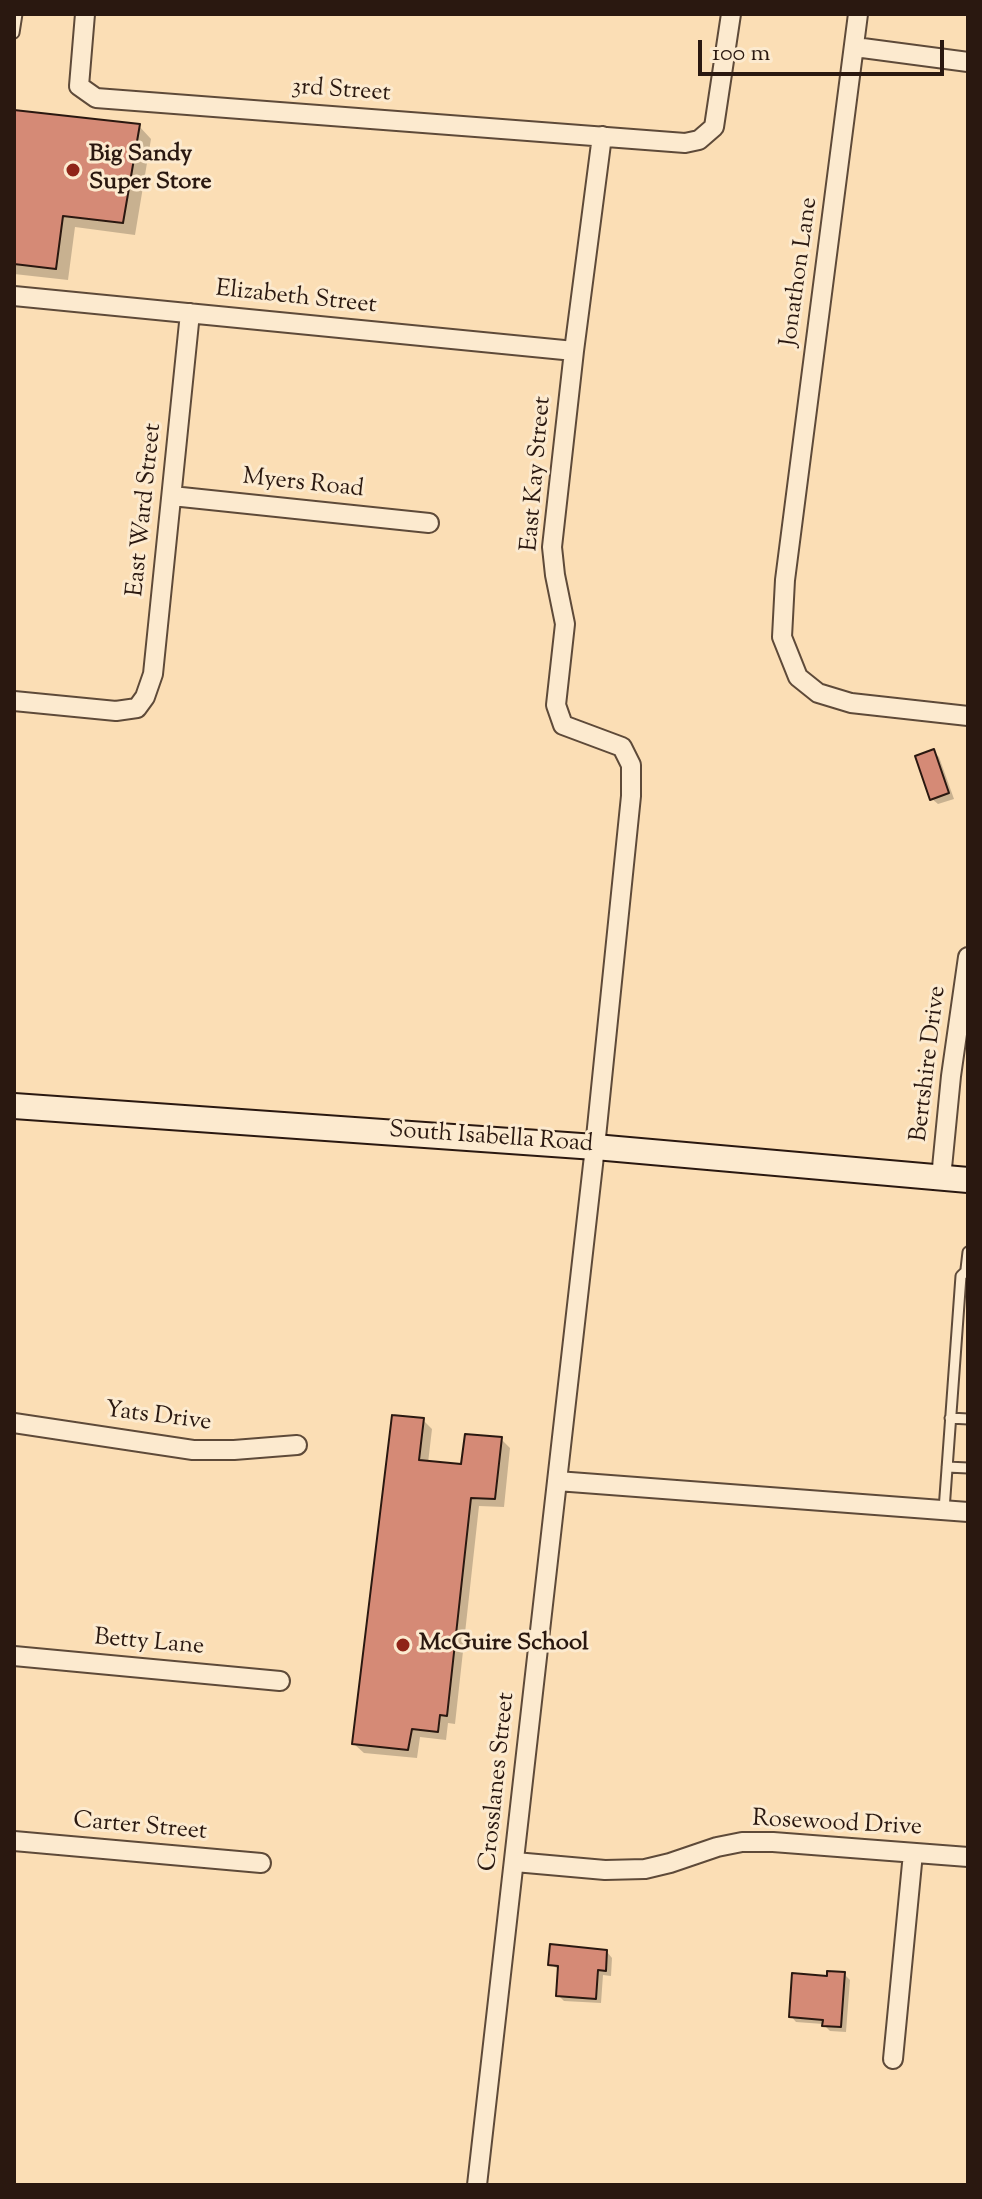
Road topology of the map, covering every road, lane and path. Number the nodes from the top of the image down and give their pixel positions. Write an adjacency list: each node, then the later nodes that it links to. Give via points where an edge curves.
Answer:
1 (17, 14): 5 (lane)
2 (85, 14): 8 (street, 3rd Street, via 79,86 96,98)
3 (731, 14): 8 (street, via 718,112 707,134 685,143)
4 (858, 14): 6 (street, Jonathon Lane)
5 (14, 33)
6 (855, 47): 7 (street); 15 (street, Jonathon Lane, via 790,536 782,637 798,677 818,693 851,703)
7 (968, 62)
8 (602, 136): 11 (street, East Kay Street)
9 (14, 296): 10 (street, Elizabeth Street)
10 (190, 313): 11 (street, Elizabeth Street); 12 (street, East Ward Street)
11 (574, 351): 18 (street, East Kay Street, via 552,547 565,624 556,705 563,725 622,747 631,765)
12 (172, 496): 13 (street, Myers Road); 14 (street, East Ward Street, via 153,674 137,708 116,711)
13 (429, 523)
14 (14, 701)
15 (968, 716)
16 (968, 957): 19 (street, Bertshire Drive)
17 (14, 1106): 18 (main road, South Isabella Road)
18 (595, 1147): 19 (main road, South Isabella Road); 29 (street, Crosslanes Street)
19 (941, 1178): 20 (main road, South Isabella Road)
20 (968, 1180)
21 (968, 1252): 22 (lane)
22 (967, 1269): 23 (lane, via 961,1276)
23 (950, 1418): 24 (lane); 27 (lane)
24 (968, 1419)
25 (14, 1423): 26 (street, Yats Drive, via 193,1450)
26 (297, 1445)
27 (947, 1467): 28 (lane); 30 (lane)
28 (968, 1468)
29 (557, 1481): 30 (street); 37 (street, Crosslanes Street)
30 (944, 1510): 31 (street)
31 (968, 1512)
32 (14, 1656): 33 (street, Betty Lane)
33 (280, 1681)
34 (14, 1841): 38 (street, Carter Street)
35 (913, 1853): 36 (street, Rosewood Drive); 37 (street, Rosewood Drive, via 742,1842 645,1869); 39 (street)
36 (968, 1857)
37 (515, 1862): 40 (street, Crosslanes Street)
38 (261, 1863)
39 (893, 2059)
40 (477, 2185)

